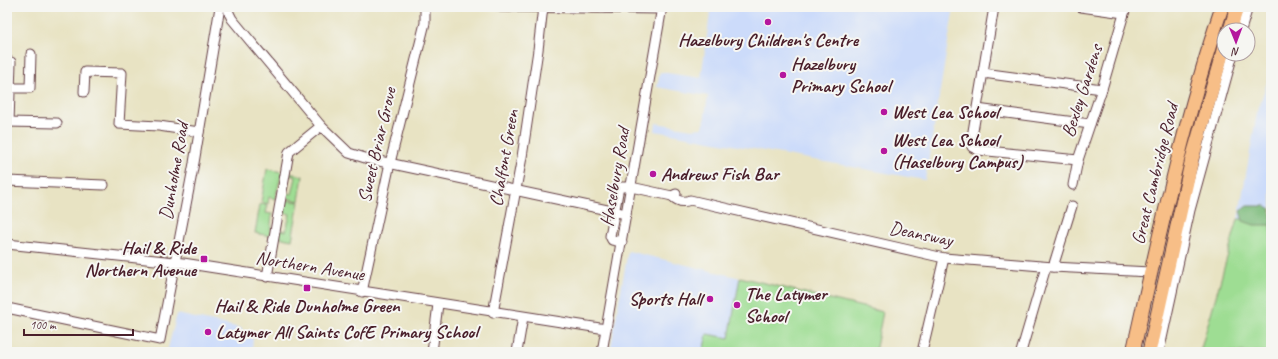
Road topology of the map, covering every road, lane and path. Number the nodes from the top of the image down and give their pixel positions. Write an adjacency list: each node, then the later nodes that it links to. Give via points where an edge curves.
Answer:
1 (220, 7): 28 (street, Dunholme Road)
2 (228, 7): 27 (street, via 232,19)
3 (425, 7): 30 (street, Sweet Briar Grove, via 425,23)
4 (500, 7): 5 (street)
5 (543, 7): 11 (street); 35 (street, Chalfont Green, via 538,57)
6 (994, 7): 19 (street)
7 (1081, 7): 12 (street)
8 (1222, 7): 45 (highway, Great Cambridge Road, via 1189,113)
9 (1237, 7): 13 (highway)
10 (1248, 7): 14 (street)
11 (662, 8): 34 (street, Haselbury Road)
12 (1125, 10): 21 (street, Bexley Gardens)
13 (1232, 22)
14 (1243, 22)
15 (31, 54): 20 (street, via 30,88)
16 (7, 62): 20 (street, via 11,62)
17 (1220, 62): 36 (highway, Great Cambridge Road, via 1203,117)
18 (1230, 62): 36 (street)
19 (983, 73): 21 (street); 23 (street)
20 (11, 88): 24 (street)
21 (1102, 89): 26 (street, Bexley Gardens)
22 (84, 92): 28 (street, via 85,72 122,73 119,124 159,126)
23 (977, 108): 26 (street); 29 (street, via 972,147 978,150)
24 (8, 122): 25 (street)
25 (57, 123)
26 (1090, 124): 29 (street, Bexley Gardens)
27 (321, 126): 30 (street, via 350,153); 46 (street, via 289,152)
28 (198, 132): 43 (street, Dunholme Road)
29 (1078, 160): 33 (street, Bexley Gardens)
30 (390, 163): 35 (street); 47 (street, Sweet Briar Grove)
31 (7, 181): 32 (street)
32 (104, 185)
33 (1073, 185)
34 (631, 187): 38 (street, via 619,187); 39 (street, Haselbury Road); 42 (street, Deansway, via 672,196 687,196 690,200)
35 (516, 191): 38 (street); 50 (street, Chalfont Green)
36 (1186, 204): 59 (highway, Great Cambridge Road); 60 (street)
37 (1072, 206): 44 (street)
38 (614, 213): 39 (street); 40 (street, via 610,238)
39 (626, 214): 40 (street, Haselbury Road)
40 (622, 242): 52 (street, Haselbury Road)
41 (7, 244): 43 (street, Northern Avenue)
42 (944, 258): 44 (street, Deansway); 56 (street)
43 (175, 263): 46 (street, Northern Avenue); 49 (street, Dunholme Road, via 160,340)
44 (1049, 267): 45 (street, Deansway); 57 (street)
45 (1150, 272): 58 (highway, Great Cambridge Road)
46 (266, 277): 47 (street, Northern Avenue)
47 (362, 292): 48 (street, Northern Avenue)
48 (438, 304): 50 (street, Northern Avenue); 53 (street)
49 (7, 308)
50 (493, 313): 51 (street, Northern Avenue)
51 (523, 317): 52 (street, Northern Avenue); 54 (street)
52 (606, 329): 55 (street, Haselbury Road)
53 (432, 352)
54 (517, 352)
55 (602, 352)
56 (922, 352)
57 (1021, 352)
58 (1133, 352)
59 (1148, 352)
60 (1159, 352)

